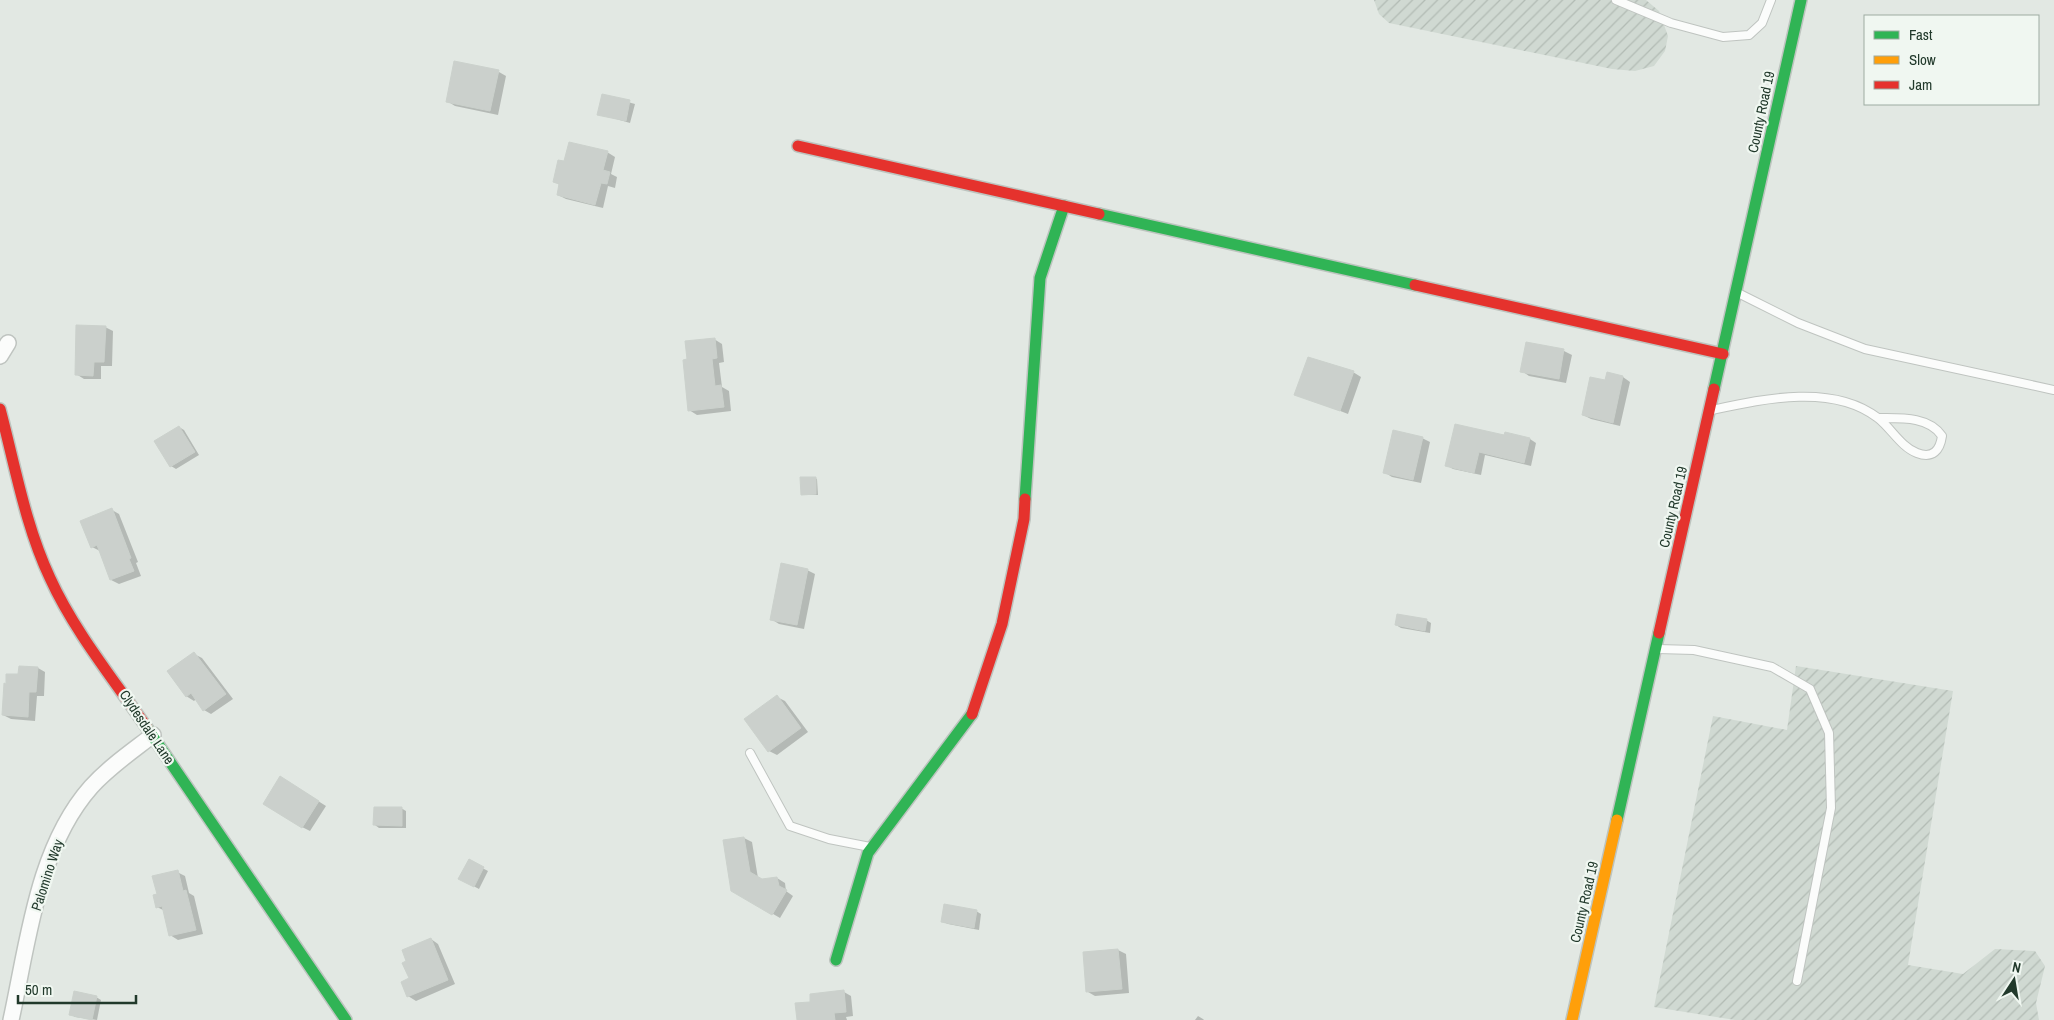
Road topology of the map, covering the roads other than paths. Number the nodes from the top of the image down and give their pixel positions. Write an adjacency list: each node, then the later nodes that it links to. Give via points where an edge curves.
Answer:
1 (1616, 0): 2 (lane, via 1671,23 1723,38 1750,35 1762,23)
2 (1771, 0)
3 (1801, 0): 6 (street, County Road 19)
4 (798, 146): 5 (street)
5 (1064, 206): 8 (street); 17 (street, via 1040,278 1024,519 1002,624 974,710)
6 (1736, 292): 8 (street, County Road 19); 10 (lane, via 1798,323 1865,350)
7 (8, 343): 9 (street)
8 (1722, 354): 12 (street, County Road 19)
9 (0, 356)
10 (2054, 390)
11 (0, 409): 15 (street, Clydesdale Lane, via 36,544 50,578 68,612)
12 (1710, 410): 13 (lane, via 1749,402 1812,396 1858,406); 14 (street, County Road 19)
13 (1878, 418): 13 (lane, via 1915,453 1924,455 1938,451 1942,436 1932,425 1900,418)
14 (1656, 649): 19 (lane, via 1694,650 1772,667 1810,689 1828,733 1831,808); 22 (street, County Road 19)
15 (153, 736): 20 (street, Palomino Way, via 92,786 58,836 40,887); 21 (street, Clydesdale Lane)
16 (750, 753): 17 (lane, via 790,826 830,839)
17 (872, 847): 18 (street)
18 (836, 960)
19 (1797, 980)
20 (11, 1020)
21 (346, 1020)
22 (1572, 1020)

